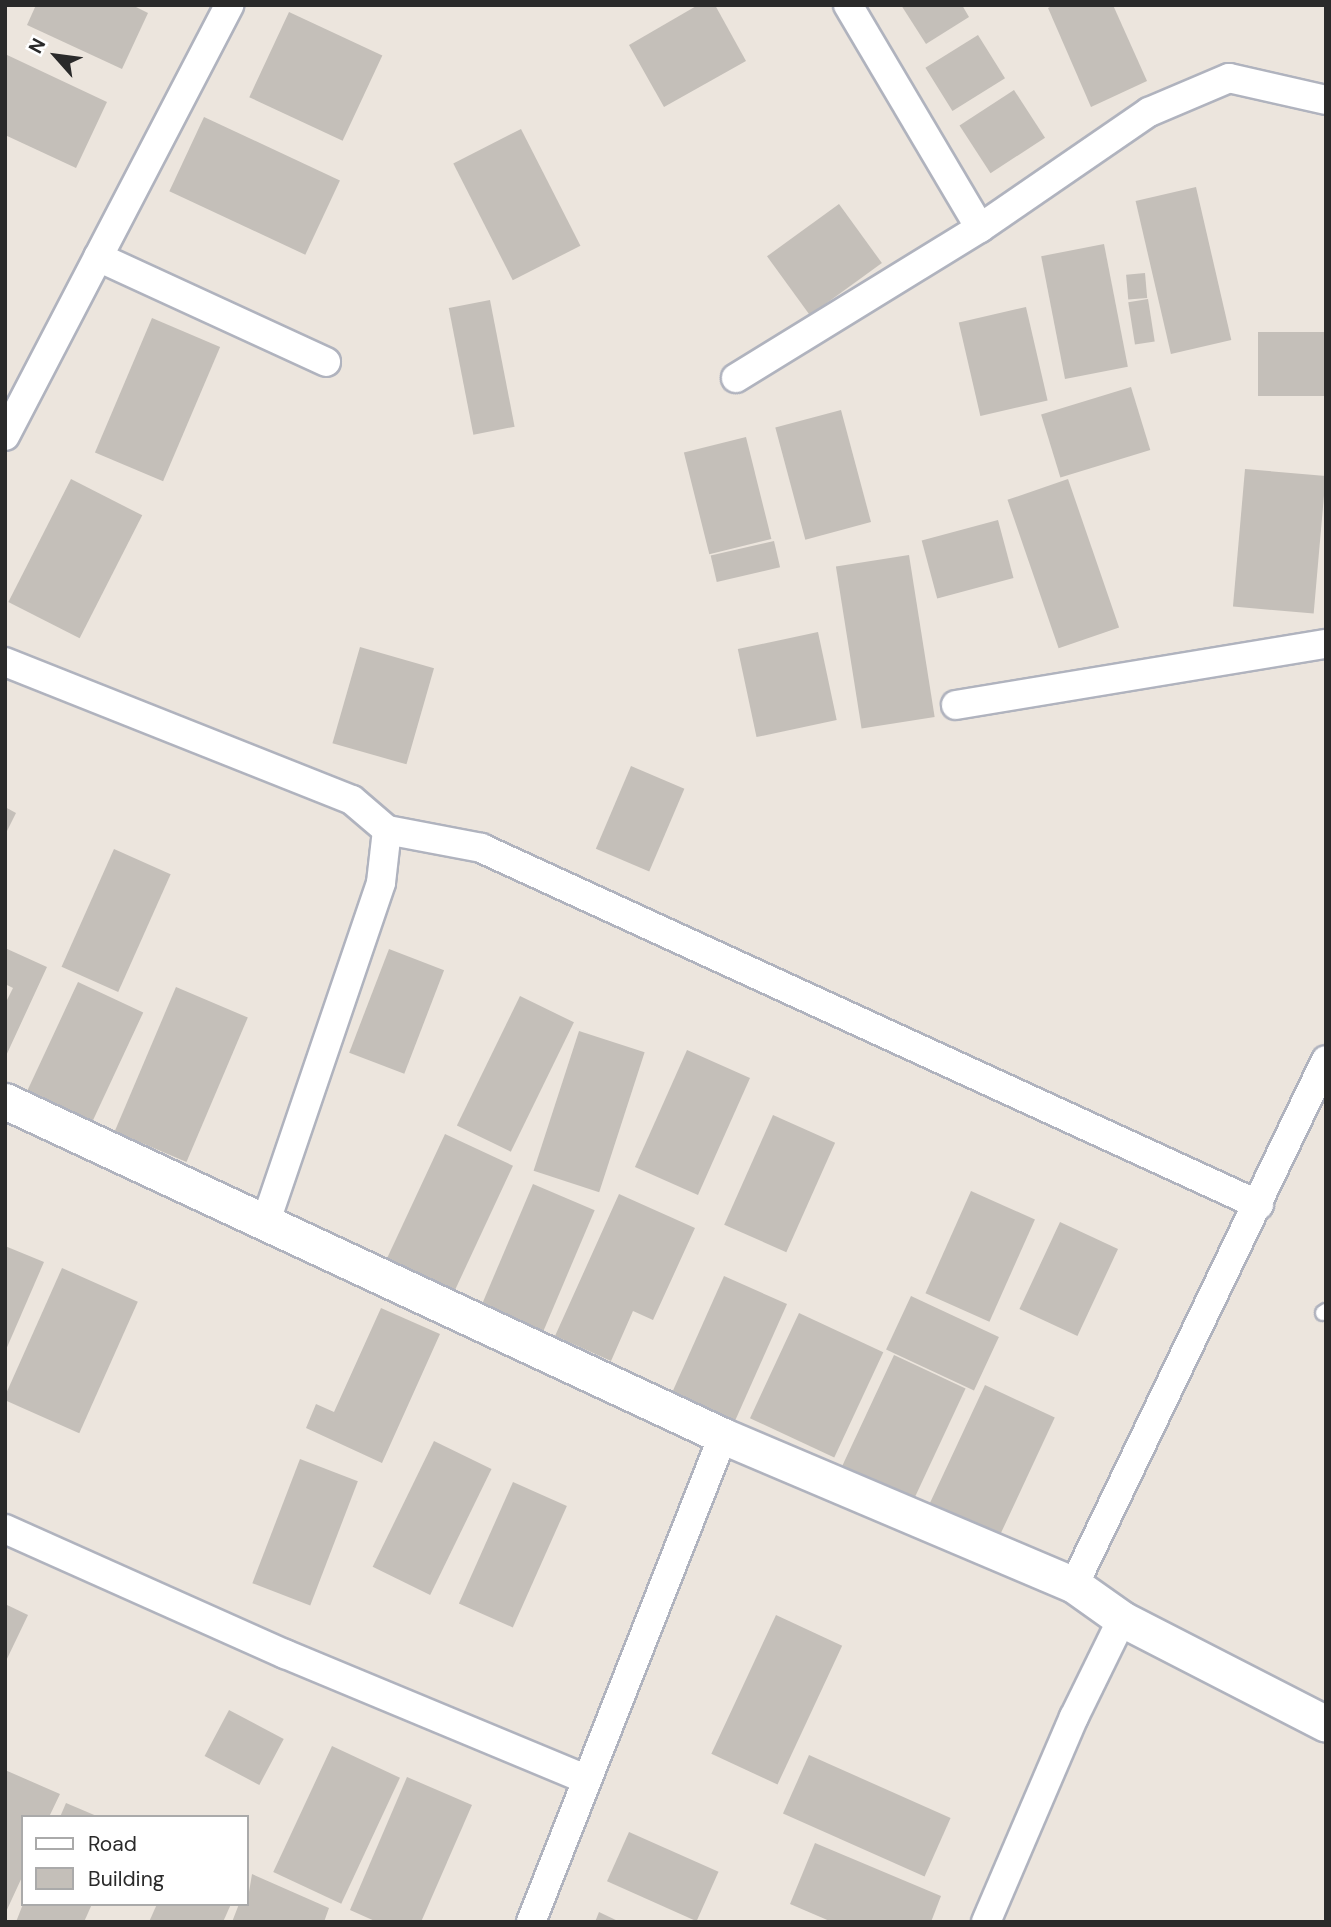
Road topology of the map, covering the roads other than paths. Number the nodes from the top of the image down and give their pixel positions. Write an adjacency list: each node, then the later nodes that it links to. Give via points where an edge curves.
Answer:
1 (229, 5): 5 (street)
2 (848, 5): 4 (street)
3 (1326, 100): 4 (street, via 1229,78 1149,112)
4 (980, 228): 7 (street)
5 (98, 257): 6 (street); 8 (street)
6 (326, 362)
7 (736, 378)
8 (5, 436)
9 (1326, 644): 11 (street)
10 (5, 662): 12 (street, via 352,800)
11 (956, 705)
12 (387, 830): 15 (street, via 481,848); 16 (street, via 381,883)
13 (1326, 1060): 15 (street)
14 (5, 1101): 16 (street)
15 (1259, 1205): 19 (street)
16 (266, 1221): 17 (street)
17 (723, 1436): 19 (street); 22 (street)
18 (5, 1529): 22 (street, via 285,1654)
19 (1074, 1585): 20 (street)
20 (1122, 1619): 21 (street); 24 (street, via 1074,1717)
21 (1326, 1724)
22 (587, 1780): 23 (street)
23 (531, 1922)
24 (986, 1922)

